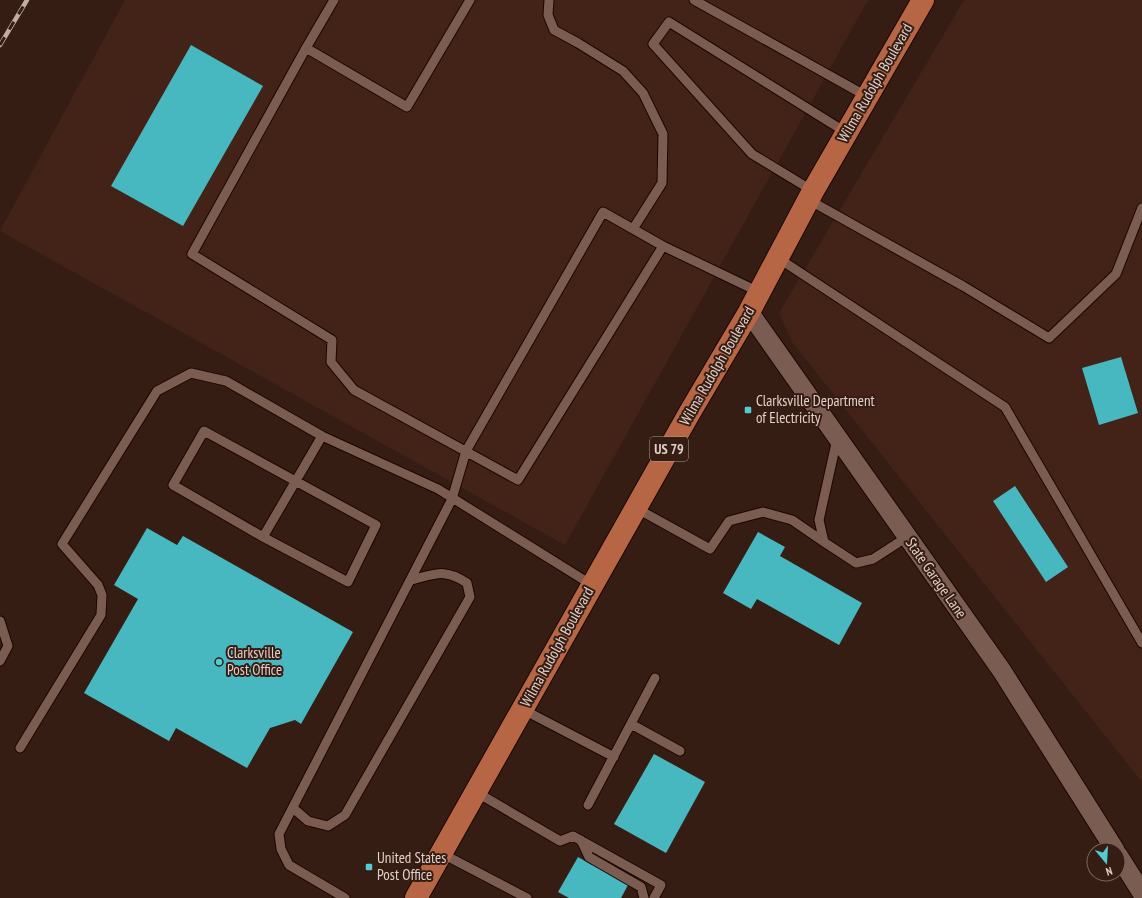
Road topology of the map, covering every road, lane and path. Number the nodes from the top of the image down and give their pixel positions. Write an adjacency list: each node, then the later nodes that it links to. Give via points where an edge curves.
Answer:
1 (334, 0): 6 (lane)
2 (470, 0): 6 (lane, via 407,107)
3 (549, 0): 11 (lane, via 548,15 554,30 623,71 643,93 663,134 662,183)
4 (694, 0): 7 (lane)
5 (923, 0): 7 (highway, Wilma Rudolph Boulevard / US 79)
6 (306, 48): 18 (lane, via 192,254 332,340 331,362 354,390)
7 (868, 97): 8 (highway, Wilma Rudolph Boulevard / US 79)
8 (847, 133): 9 (highway, Wilma Rudolph Boulevard / US 79); 9 (lane, via 669,22 653,44 752,154)
9 (811, 196): 10 (lane, via 1049,338 1116,274); 13 (highway, Wilma Rudolph Boulevard / US 79)
10 (1142, 208)
11 (633, 229): 12 (lane); 18 (lane, via 603,212)
12 (663, 246): 14 (lane); 18 (lane, via 518,480)
13 (777, 257): 14 (highway, Wilma Rudolph Boulevard / US 79); 28 (lane, via 1005,407)
14 (759, 292): 15 (highway, Wilma Rudolph Boulevard / US 79)
15 (749, 312): 17 (street, State Garage Lane); 21 (highway, Wilma Rudolph Boulevard / US 79)
16 (322, 436): 19 (lane); 20 (lane, via 438,489); 33 (lane, via 226,381 192,373 157,391 62,544 98,585 102,595 101,615)
17 (838, 438): 23 (street, State Garage Lane); 24 (lane, via 819,520)
18 (466, 451): 20 (lane)
19 (295, 482): 22 (lane); 22 (lane, via 376,525 348,582); 22 (lane, via 204,431 173,485)
20 (452, 499): 25 (lane); 26 (lane)
21 (636, 508): 24 (lane, via 710,549 729,521 763,512 792,520); 26 (highway, Wilma Rudolph Boulevard / US 79)
22 (263, 537)
23 (907, 537): 24 (lane, via 873,559 856,563); 40 (street, State Garage Lane, via 1002,672)
24 (824, 542)
25 (411, 580): 38 (lane); 38 (lane, via 437,574 454,575 467,583 470,597 345,815 328,826 308,821)
26 (592, 585): 31 (highway, Wilma Rudolph Boulevard / US 79)
27 (0, 621): 29 (lane, via 8,646)
28 (1142, 643)
29 (0, 661)
30 (655, 678): 32 (lane)
31 (522, 709): 35 (lane); 36 (highway, Wilma Rudolph Boulevard / US 79)
32 (631, 724): 34 (lane); 35 (lane)
33 (20, 748)
34 (680, 751)
35 (614, 757): 37 (lane)
36 (475, 792): 39 (lane, via 560,841 573,836); 41 (highway, Wilma Rudolph Boulevard / US 79)
37 (588, 805)
38 (293, 808): 45 (lane, via 279,834 281,849 289,865)
39 (581, 840): 47 (lane, via 589,857 641,887); 48 (lane, via 661,885)
40 (1110, 842)
41 (441, 853): 44 (highway, Wilma Rudolph Boulevard / US 79); 46 (lane)
42 (1126, 868): 43 (street)
43 (1142, 893)
44 (422, 896)
45 (345, 898)
46 (527, 898)
47 (644, 898)
48 (654, 898)

